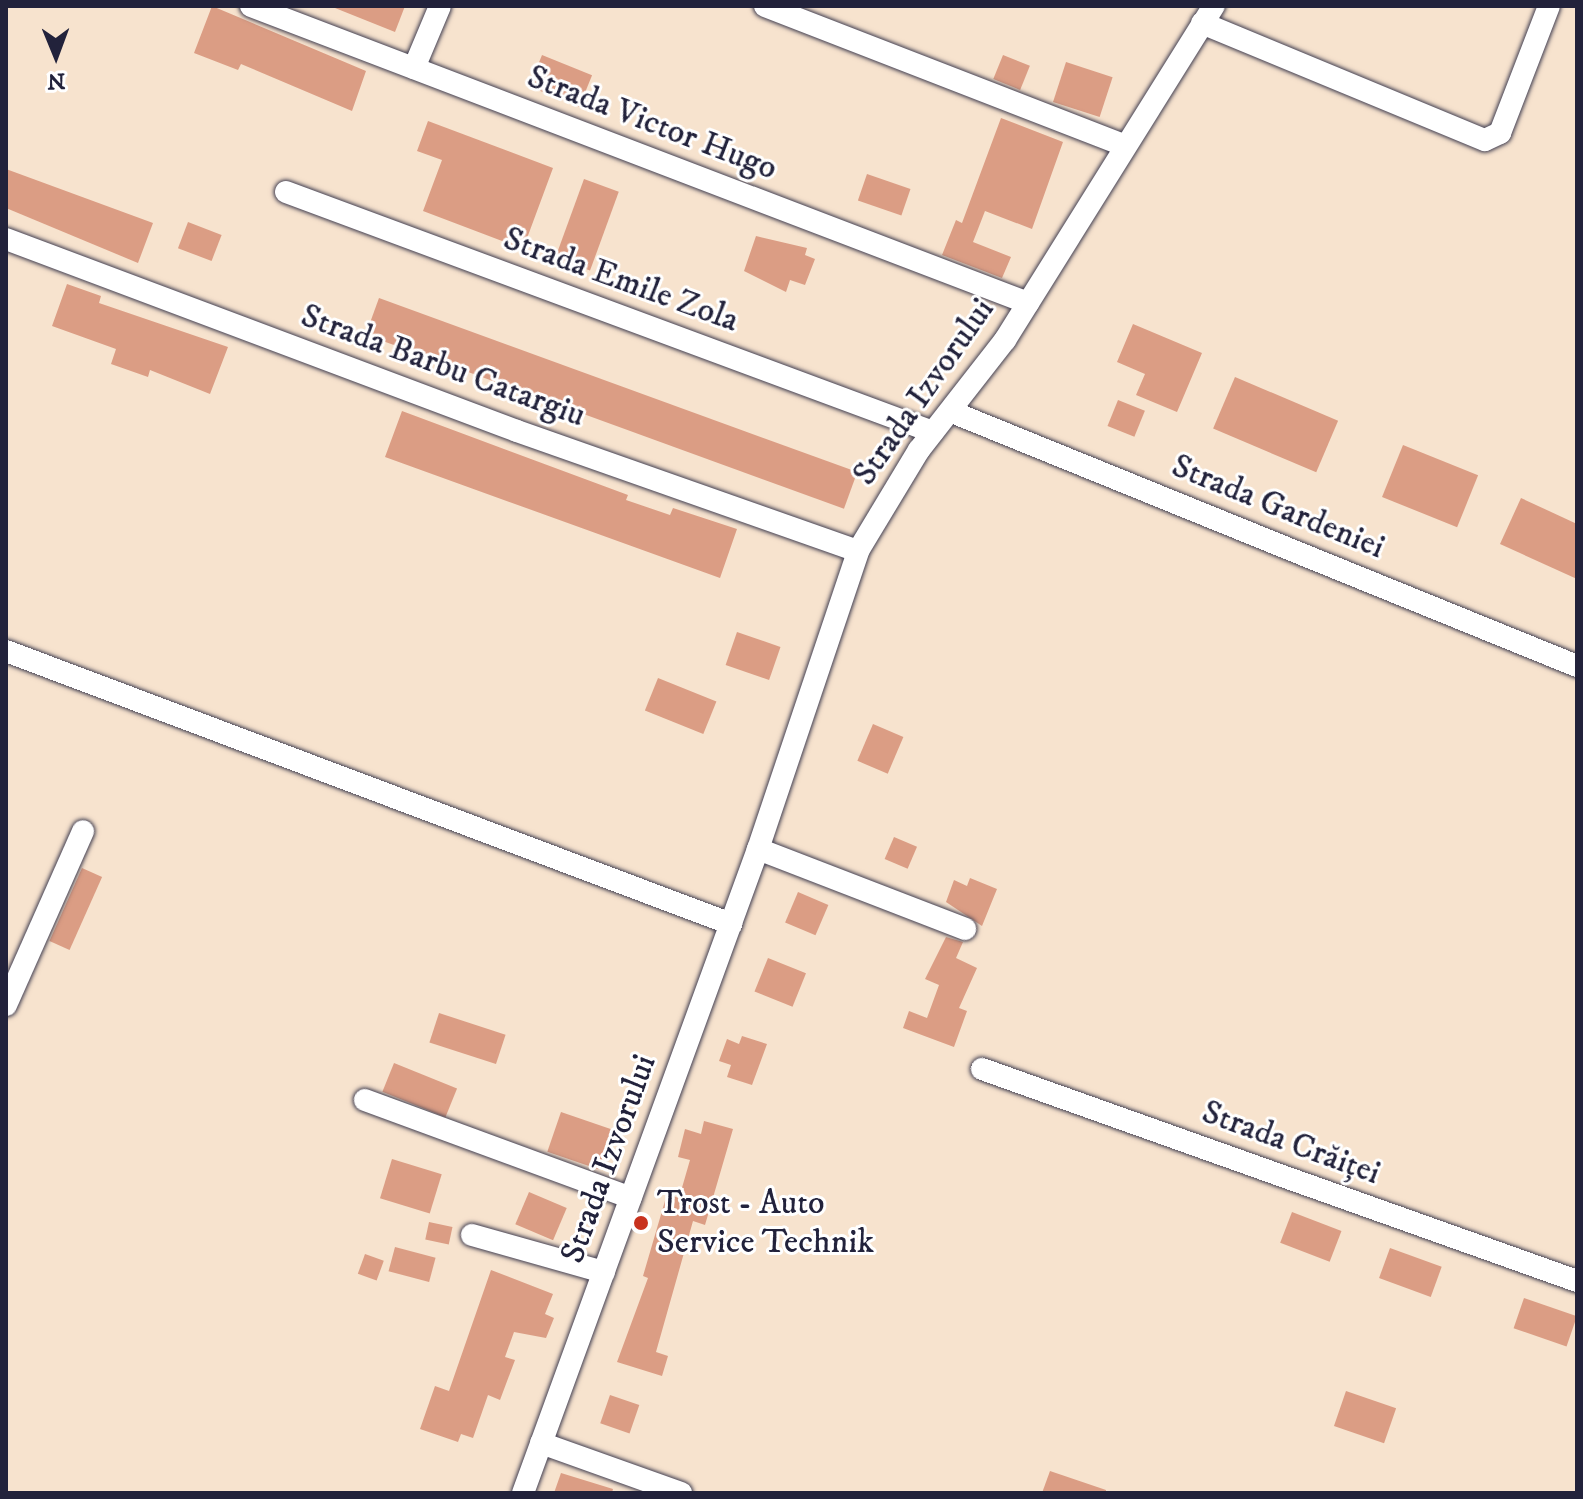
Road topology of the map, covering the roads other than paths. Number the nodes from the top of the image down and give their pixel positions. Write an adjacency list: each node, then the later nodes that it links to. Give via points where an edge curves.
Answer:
1 (251, 6): 6 (street, Strada Victor Hugo)
2 (440, 6): 6 (street)
3 (765, 6): 7 (street)
4 (1549, 6): 5 (street, via 1500,133 1485,140)
5 (1208, 15): 7 (street, Strada Izvorului)
6 (414, 68): 10 (street, Strada Victor Hugo)
7 (1124, 145): 10 (street, Strada Izvorului)
8 (286, 192): 12 (street, Strada Emile Zola)
9 (6, 239): 13 (street, Strada Barbu Catargiu, via 517,431)
10 (1028, 303): 11 (street, Strada Izvorului)
11 (952, 412): 12 (street, Strada Izvorului); 15 (street, Strada Gardeniei)
12 (933, 432): 13 (street, Strada Izvorului)
13 (858, 551): 17 (street, Strada Izvorului)
14 (6, 651): 18 (street)
15 (1577, 666)
16 (83, 831): 20 (street)
17 (758, 849): 18 (street, Strada Izvorului); 19 (street)
18 (731, 924): 23 (street, Strada Izvorului)
19 (965, 929)
20 (6, 1005)
21 (982, 1069): 26 (street, Strada Crăiței)
22 (365, 1100): 23 (street)
23 (631, 1198): 25 (street, Strada Izvorului)
24 (472, 1235): 25 (street)
25 (604, 1272): 27 (street, Strada Izvorului)
26 (1577, 1281)
27 (541, 1443): 28 (street, Strada Izvorului); 29 (street)
28 (523, 1493)
29 (681, 1493)

